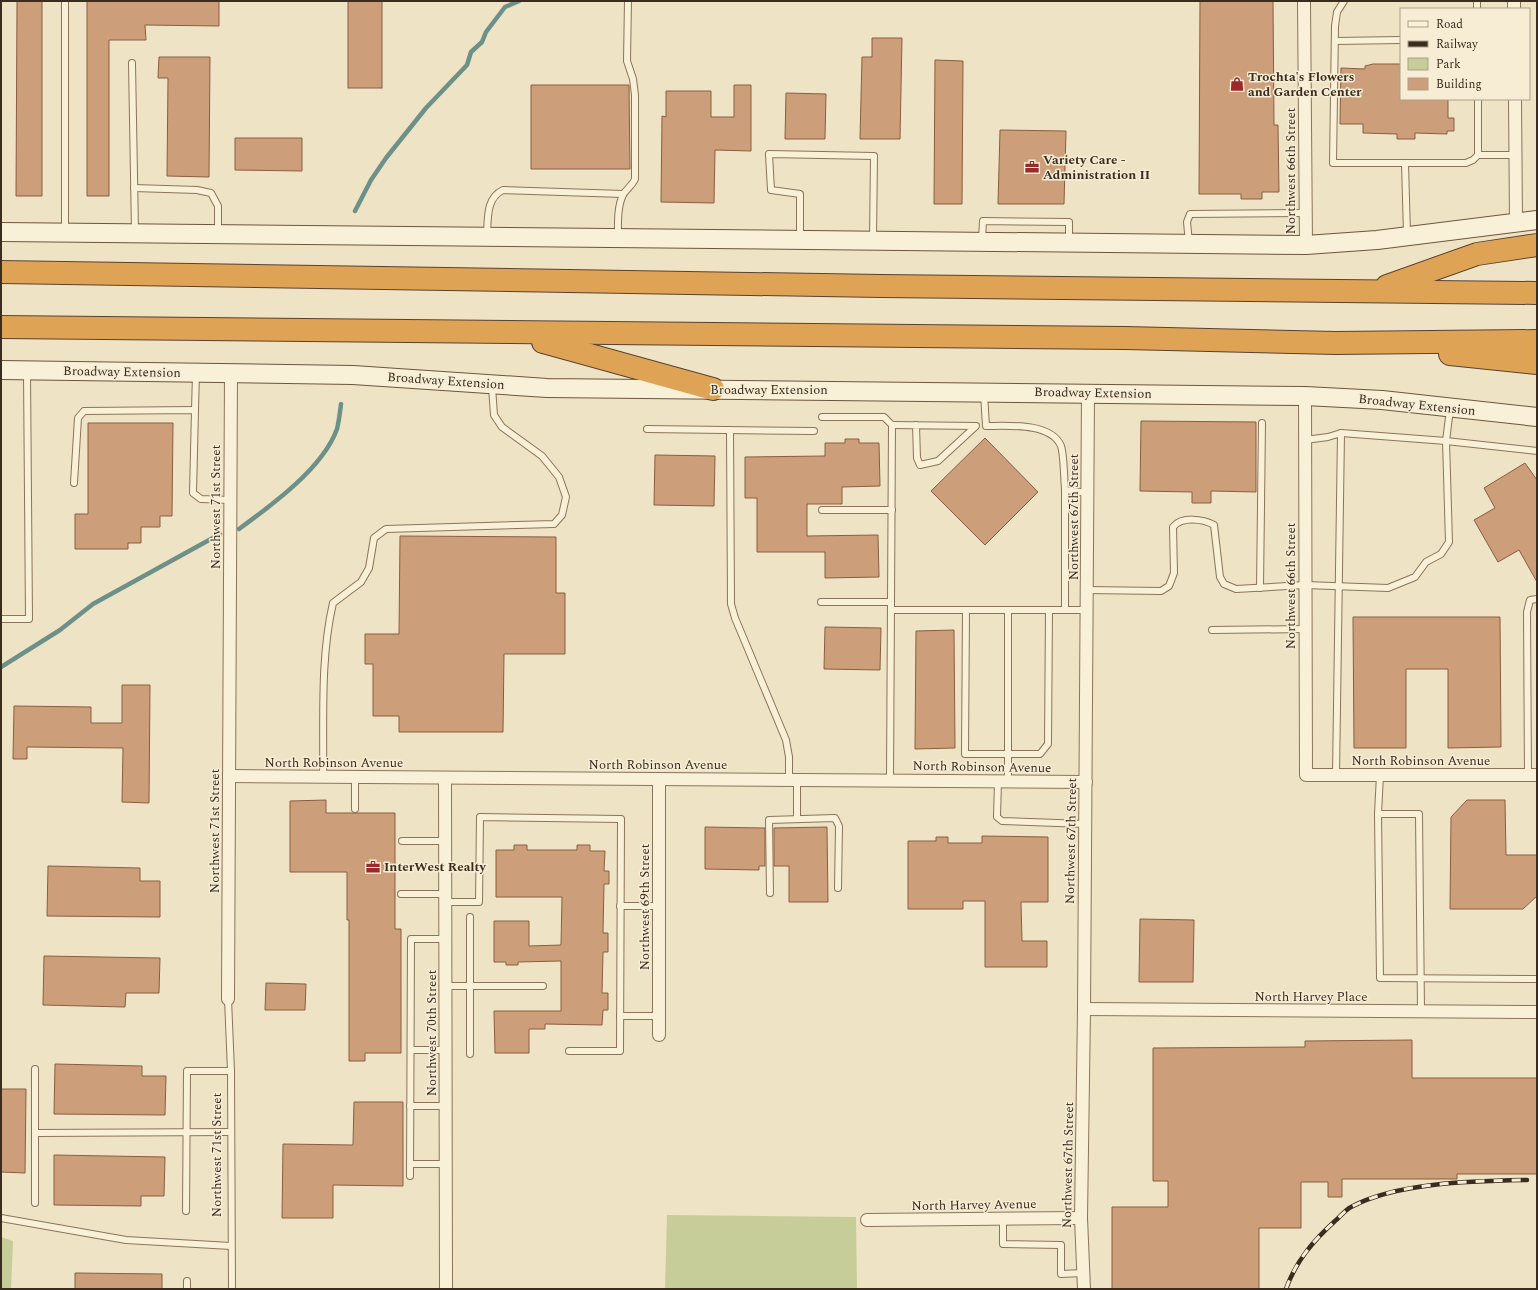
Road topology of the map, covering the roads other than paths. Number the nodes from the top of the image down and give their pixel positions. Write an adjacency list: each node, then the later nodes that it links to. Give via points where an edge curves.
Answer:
1 (65, 1): 19 (lane)
2 (628, 1): 14 (lane, via 628,61 635,95 635,179 633,185)
3 (1304, 1): 15 (street, Northwest 66th Street)
4 (1344, 1): 6 (lane, via 1337,12)
5 (1400, 40): 6 (lane)
6 (1335, 41): 12 (lane, via 1333,163)
7 (132, 63): 13 (lane)
8 (1478, 100): 10 (lane)
9 (1515, 100): 11 (street)
10 (1478, 155): 11 (lane); 12 (lane, via 1466,163)
11 (1515, 155): 17 (street)
12 (1405, 163): 23 (lane)
13 (134, 188): 20 (lane); 21 (lane, via 197,190 211,193 218,206)
14 (623, 194): 22 (lane, via 503,190 493,197 489,209); 24 (lane)
15 (1306, 213): 27 (lane, via 1190,214 1187,222); 28 (street, Northwest 66th Street)
16 (1537, 220): 17 (main road)
17 (1516, 222): 23 (main road)
18 (1, 232): 19 (main road)
19 (65, 232): 20 (main road)
20 (135, 233): 21 (main road)
21 (218, 234): 22 (main road)
22 (487, 237): 24 (main road)
23 (1407, 237): 28 (main road)
24 (618, 238): 25 (main road)
25 (800, 240): 26 (main road); 26 (lane, via 800,194 771,190 769,154 874,156)
26 (872, 240): 27 (main road)
27 (1189, 243): 28 (main road)
28 (1306, 244)
29 (1537, 245): 31 (highway, via 1477,254)
30 (1, 272): 31 (highway)
31 (1372, 292): 32 (highway)
32 (1537, 293)
33 (1, 328): 34 (highway)
34 (514, 334): 36 (highway); 43 (highway)
35 (1537, 341): 36 (highway)
36 (1336, 342): 37 (highway)
37 (1537, 363)
38 (1, 370): 39 (main road, Broadway Extension)
39 (27, 370): 40 (main road, Broadway Extension); 82 (lane, via 29,619)
40 (196, 373): 41 (main road, Broadway Extension); 48 (lane)
41 (231, 373): 42 (main road, Broadway Extension, via 403,378); 66 (street, Northwest 71st Street)
42 (492, 385): 43 (main road, Broadway Extension, via 547,388); 91 (lane, via 494,415 502,427 542,456 559,477 566,497 562,514 554,524 386,529 374,538 369,568 361,582 333,603 329,620)
43 (713, 389): 44 (main road, Broadway Extension)
44 (984, 392): 45 (main road, Broadway Extension); 55 (lane)
45 (1088, 393): 46 (main road, Broadway Extension); 65 (street, Northwest 67th Street)
46 (1305, 396): 47 (main road, Broadway Extension); 60 (street, Northwest 66th Street)
47 (1450, 407): 50 (main road, Broadway Extension); 61 (lane)
48 (195, 410): 63 (lane, via 84,411 78,418); 66 (lane, via 193,493 201,499)
49 (822, 416): 52 (lane, via 884,417)
50 (1537, 417)
51 (1262, 423): 71 (lane)
52 (892, 425): 53 (lane); 68 (lane)
53 (916, 425): 54 (lane); 54 (lane, via 917,458 920,465 938,461)
54 (976, 426): 55 (lane)
55 (986, 426): 64 (lane, via 1029,426 1051,435 1060,446)
56 (647, 430): 57 (lane)
57 (730, 430): 58 (lane); 95 (lane, via 731,604 786,740)
58 (814, 431)
59 (1341, 433): 60 (lane); 61 (lane); 70 (lane)
60 (1305, 440): 69 (street, Northwest 66th Street)
61 (1446, 441): 62 (lane); 70 (lane, via 1449,542 1441,554 1426,562 1414,577 1388,588)
62 (1537, 451)
63 (74, 483)
64 (1065, 490): 65 (lane); 80 (lane)
65 (1088, 493): 72 (street, Northwest 67th Street)
66 (230, 500): 90 (street, Northwest 71st Street)
67 (822, 510): 68 (lane)
68 (892, 510): 75 (lane)
69 (1305, 586): 70 (lane); 71 (lane); 83 (street, Northwest 66th Street)
70 (1340, 587): 87 (lane)
71 (1260, 588): 72 (lane, via 1236,589 1224,584 1220,577 1214,525 1186,519 1177,521 1173,526 1174,574 1169,586 1160,591)
72 (1087, 590): 81 (street, Northwest 67th Street)
73 (1537, 599): 89 (lane, via 1530,600 1527,612)
74 (821, 602): 75 (lane)
75 (891, 602): 76 (lane)
76 (891, 610): 77 (lane); 96 (lane)
77 (966, 610): 78 (lane); 85 (lane, via 965,754)
78 (1008, 610): 79 (lane); 85 (lane)
79 (1049, 610): 80 (lane); 85 (lane, via 1048,744 1040,754)
80 (1065, 610): 81 (lane)
81 (1087, 610): 98 (street, Northwest 67th Street)
82 (1, 619)
83 (1305, 629): 84 (lane); 86 (street, Northwest 66th Street)
84 (1212, 630)
85 (1008, 754): 97 (lane)
86 (1306, 775): 87 (street, North Robinson Avenue)
87 (1336, 775): 88 (street, North Robinson Avenue)
88 (1380, 775): 89 (street, North Robinson Avenue); 100 (lane)
89 (1533, 775)
90 (229, 776): 91 (street, North Robinson Avenue); 118 (street, Northwest 71st Street)
91 (323, 777): 92 (street, North Robinson Avenue)
92 (355, 777): 93 (street, North Robinson Avenue); 99 (lane)
93 (445, 778): 94 (street, North Robinson Avenue); 104 (street, Northwest 70th Street)
94 (659, 779): 95 (street, North Robinson Avenue); 110 (street, Northwest 69th Street)
95 (793, 779): 96 (street, North Robinson Avenue); 101 (lane)
96 (890, 780): 97 (street, North Robinson Avenue)
97 (1003, 781): 98 (street, North Robinson Avenue); 102 (lane, via 997,817 1002,821)
98 (1086, 782): 102 (street, Northwest 67th Street)
99 (355, 809)
100 (1378, 814): 113 (lane, via 1380,978); 113 (lane, via 1419,814)
101 (797, 819): 105 (lane, via 835,818 839,826); 106 (lane, via 769,820)
102 (1085, 824): 119 (street, Northwest 67th Street)
103 (402, 841): 104 (lane)
104 (445, 841): 108 (street, Northwest 70th Street)
105 (838, 888)
106 (770, 893)
107 (401, 894): 108 (lane)
108 (446, 898): 109 (lane, via 479,902 480,817 621,819); 112 (street, Northwest 70th Street)
109 (620, 906): 110 (lane); 122 (lane)
110 (659, 906): 123 (street, Northwest 69th Street)
111 (470, 917): 116 (lane)
112 (446, 939): 115 (street, Northwest 70th Street); 125 (lane, via 411,939)
113 (1421, 978): 114 (lane); 120 (lane)
114 (1537, 978)
115 (446, 986): 116 (lane); 126 (street, Northwest 70th Street)
116 (470, 986): 117 (lane); 128 (lane)
117 (543, 986)
118 (228, 999): 130 (lane, Northwest 71st Street)
119 (1084, 1009): 120 (street, North Harvey Place); 143 (street, Northwest 67th Street)
120 (1421, 1011): 121 (street, North Harvey Place)
121 (1537, 1012)
122 (620, 1016): 123 (lane); 127 (lane, via 620,1051)
123 (659, 1016): 124 (street, Northwest 69th Street)
124 (659, 1035)
125 (411, 1050): 126 (lane); 131 (lane)
126 (446, 1050): 132 (street, Northwest 70th Street)
127 (569, 1051)
128 (470, 1054)
129 (35, 1070): 134 (lane)
130 (231, 1071): 133 (lane, Northwest 71st Street); 135 (lane, via 187,1071)
131 (410, 1106): 132 (lane); 136 (lane)
132 (446, 1106): 137 (street, Northwest 70th Street)
133 (231, 1132): 135 (lane); 145 (lane, Northwest 71st Street)
134 (35, 1133): 135 (lane); 139 (lane)
135 (187, 1133): 140 (lane)
136 (410, 1164): 137 (lane); 138 (lane)
137 (446, 1164): 150 (street, Northwest 70th Street)
138 (410, 1176)
139 (35, 1203)
140 (186, 1211)
141 (1, 1218): 145 (lane, via 126,1240)
142 (1003, 1218): 143 (street, North Harvey Avenue); 144 (street, North Harvey Avenue); 146 (lane, via 1003,1244 1061,1245 1061,1274)
143 (1081, 1218): 146 (street, Northwest 67th Street)
144 (867, 1220)
145 (231, 1246): 149 (lane, Northwest 71st Street)
146 (1083, 1273): 151 (street, Northwest 67th Street)
147 (187, 1281): 148 (lane)
148 (187, 1289)
149 (232, 1289)
150 (446, 1289)
151 (1084, 1289)

